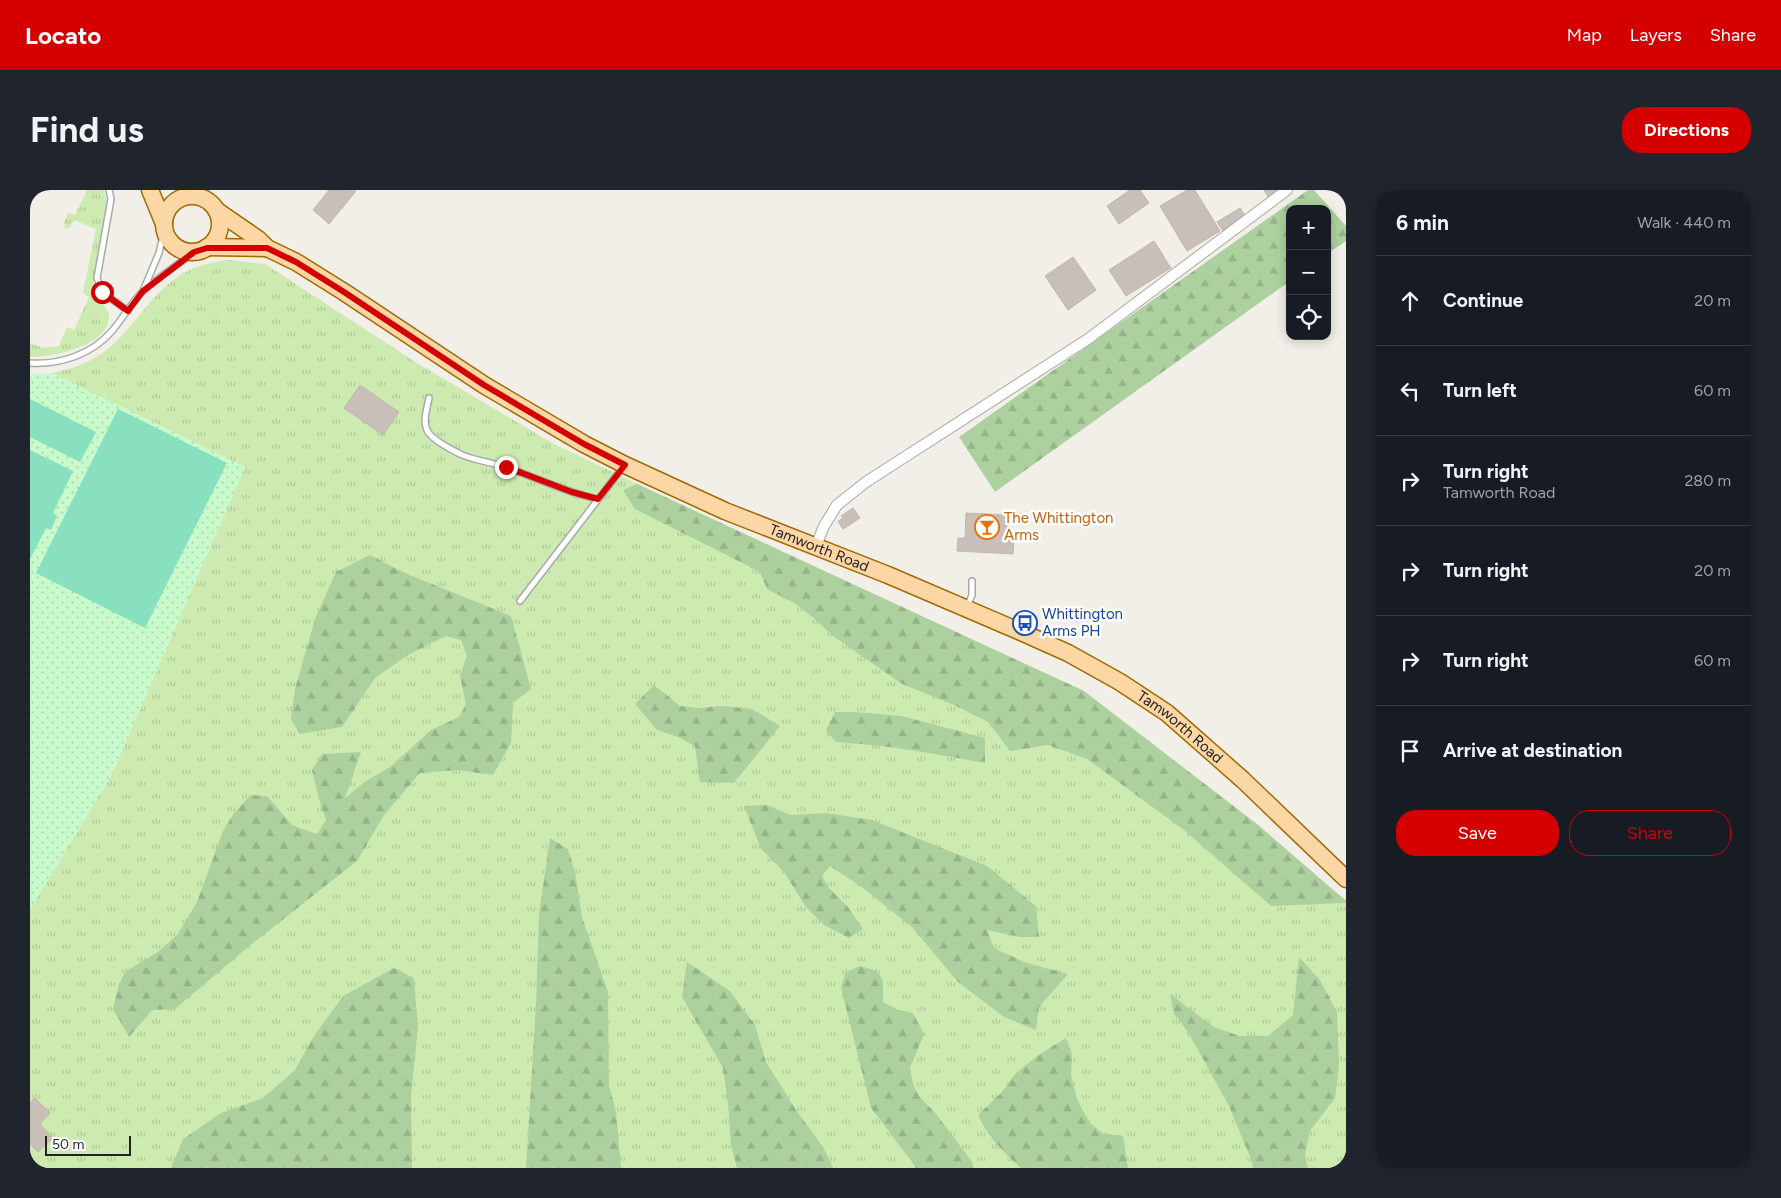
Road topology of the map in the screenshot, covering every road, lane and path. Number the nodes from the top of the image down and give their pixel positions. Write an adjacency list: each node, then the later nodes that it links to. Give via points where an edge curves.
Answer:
1 (109, 190): 11 (lane, via 111,199 96,278 102,292)
2 (150, 190): 7 (main road)
3 (174, 190): 5 (main road)
4 (1287, 190): 16 (street, via 1088,339 866,482 837,505)
5 (193, 197): 6 (main road, via 204,199); 7 (main road, via 173,204)
6 (216, 210): 8 (main road, Tamworth Road); 9 (main road, via 220,228 216,239)
7 (165, 226): 9 (main road, via 167,235 181,250); 10 (lane, via 159,253)
8 (267, 248): 9 (main road, Tamworth Road); 14 (main road, Tamworth Road, via 344,292 484,385)
9 (201, 250): 10 (lane)
10 (143, 291): 11 (lane)
11 (128, 311): 12 (lane, via 104,339 80,355 54,362)
12 (30, 363)
13 (429, 398): 15 (lane, via 425,416 428,431 460,454)
14 (625, 465): 15 (lane); 16 (main road, Tamworth Road, via 725,511)
15 (598, 499): 18 (lane)
16 (816, 546): 19 (main road, Tamworth Road)
17 (972, 580): 19 (lane, via 972,595)
18 (520, 601)
19 (966, 608): 20 (main road, Tamworth Road, via 1068,653 1167,712)
20 (1346, 879)

